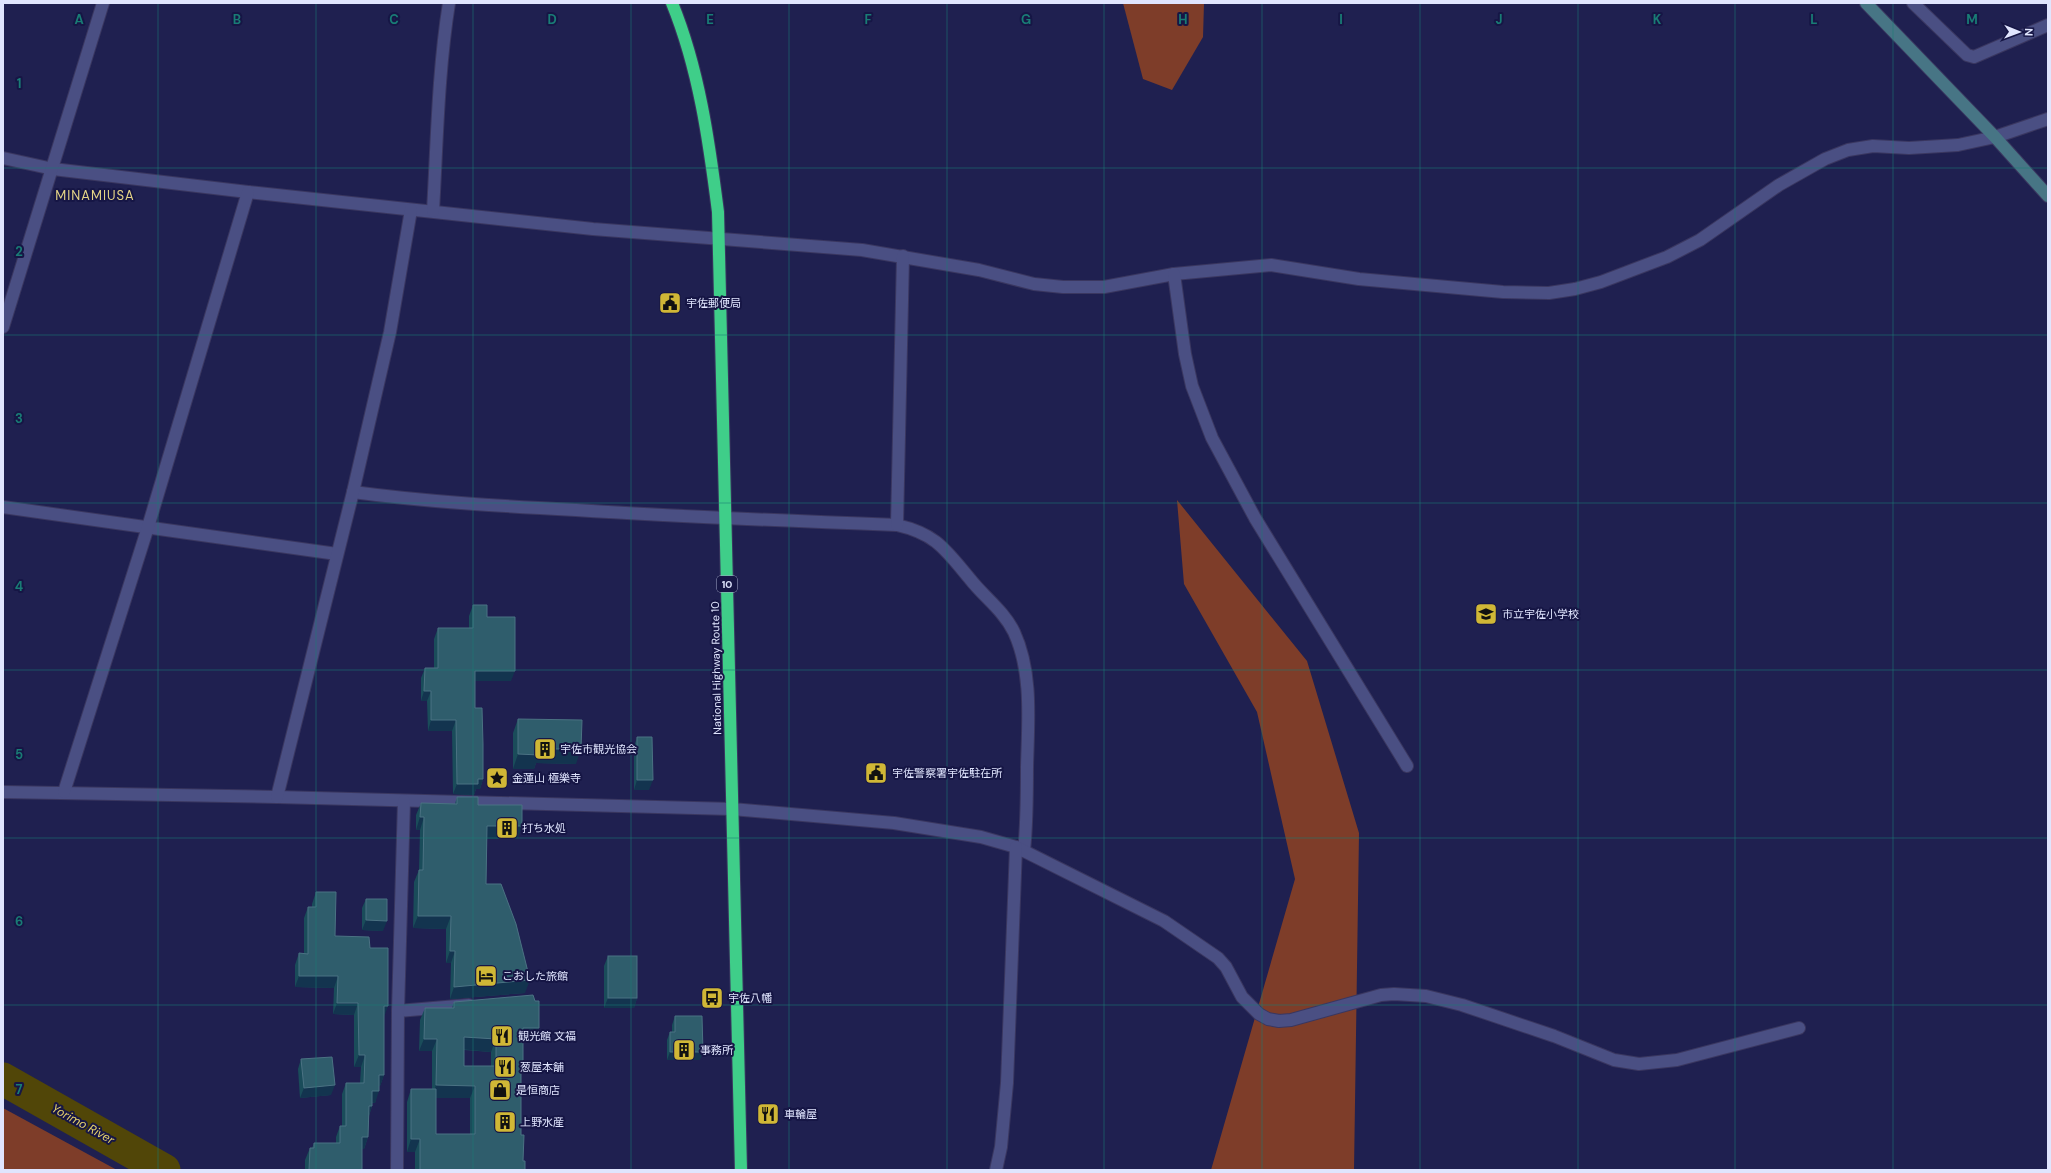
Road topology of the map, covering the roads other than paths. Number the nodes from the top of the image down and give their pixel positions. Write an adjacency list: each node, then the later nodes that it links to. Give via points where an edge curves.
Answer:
1 (103, 3): 10 (street)
2 (449, 3): 14 (street, via 440,79)
3 (672, 3): 15 (highway, National Highway Route 10 / 10, via 703,109 718,212)
4 (1866, 3): 8 (street)
5 (1913, 3): 6 (street, via 1967,55 1974,57)
6 (2048, 25)
7 (2048, 119): 8 (street)
8 (1995, 137): 12 (street); 17 (street, via 1958,146 1873,146 1842,152 1824,159 1779,185 1694,244 1630,271 1575,289 1549,293 1503,292 1359,279 1271,265)
9 (3, 158): 10 (street)
10 (53, 169): 11 (street); 18 (street)
11 (248, 192): 13 (street); 23 (street)
12 (2048, 196)
13 (411, 210): 14 (street); 19 (street, via 390,332)
14 (433, 211): 15 (street, via 593,229)
15 (719, 239): 16 (street, via 799,244); 21 (highway, National Highway Route 10 / 10)
16 (903, 256): 17 (street, via 979,270 1034,284 1063,287 1104,287); 22 (street)
17 (1174, 274): 25 (street, via 1192,386 1212,438 1255,518)
18 (3, 327)
19 (353, 492): 21 (street, via 447,503); 24 (street)
20 (3, 506): 23 (street)
21 (725, 519): 22 (street); 30 (highway, National Highway Route 10 / 10)
22 (897, 525): 31 (street, via 916,529 932,537 946,549 1002,614 1014,632 1023,657 1028,707)
23 (148, 527): 24 (street); 27 (street)
24 (337, 554): 28 (street)
25 (1407, 766)
26 (3, 792): 27 (street)
27 (64, 792): 28 (street)
28 (276, 797): 29 (street)
29 (404, 801): 30 (street); 33 (street)
30 (732, 809): 31 (street, via 894,823 981,837); 36 (highway, National Highway Route 10 / 10)
31 (1020, 849): 34 (street, via 1164,921 1212,952 1226,967 1250,1007 1268,1019 1291,1020 1381,996 1426,996 1462,1005 1554,1036 1614,1060 1639,1064 1676,1060); 37 (street, via 1006,1083 1001,1147)
32 (483, 1004): 33 (street)
33 (398, 1011): 35 (street)
34 (1799, 1028)
35 (397, 1170)
36 (741, 1170)
37 (996, 1170)

